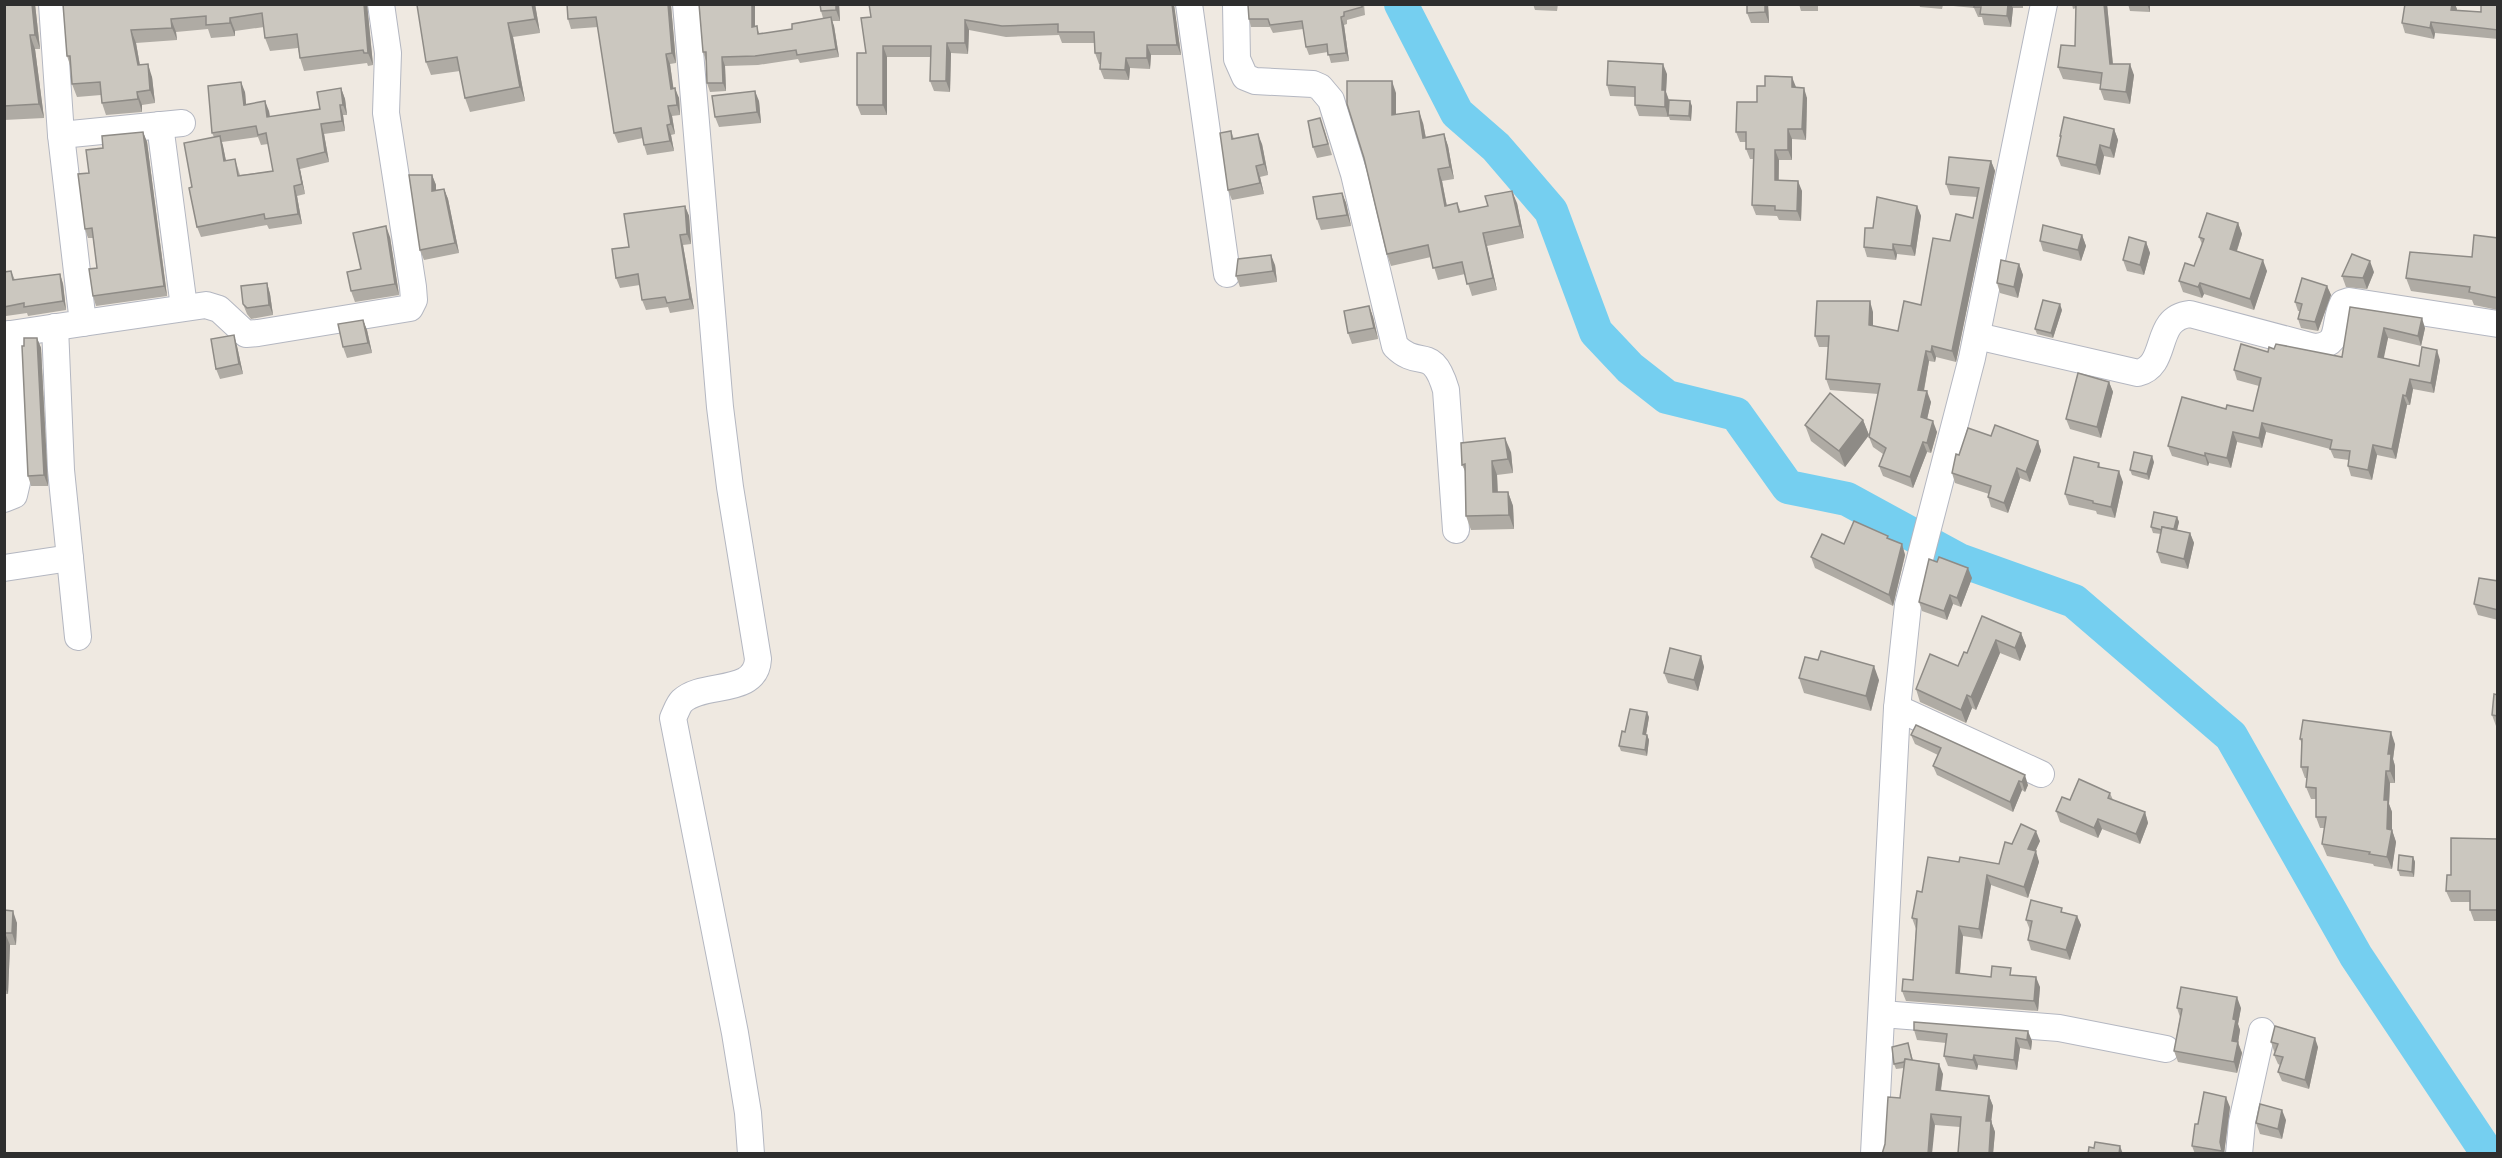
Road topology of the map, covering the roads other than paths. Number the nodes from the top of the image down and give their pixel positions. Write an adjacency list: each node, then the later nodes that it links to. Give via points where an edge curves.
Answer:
1 (52, 4): 7 (street)
2 (381, 4): 9 (street, via 388,53 386,113 413,287 410,308 246,334 219,309 206,305)
3 (686, 4): 25 (street, via 720,407 758,668 743,682 691,695 681,703 674,718 735,1033)
4 (1189, 4): 8 (street)
5 (1236, 4): 16 (street, via 1237,60 1245,77 1313,84 1327,93 1335,107 1395,346 1401,352 1433,363 1446,390)
6 (2044, 4): 14 (street)
7 (61, 135): 9 (street, via 171,124); 10 (street)
8 (1227, 274)
9 (184, 307): 10 (street)
10 (83, 323): 12 (street)
11 (2498, 324): 14 (street, via 2349,301 2339,311 2333,341 2314,347 2190,314 2179,315 2169,323 2151,366 2138,373)
12 (55, 327): 13 (street); 17 (street, via 61,470)
13 (7, 335): 15 (street, via 17,482 14,495)
14 (1977, 336): 20 (street, via 1918,564 1907,617)
15 (4, 499)
16 (1456, 530)
17 (70, 558): 18 (street); 19 (street)
18 (4, 568)
19 (78, 637)
20 (1897, 708): 21 (street); 22 (street)
21 (2041, 774)
22 (1882, 1014): 24 (street, via 2039,1026); 26 (street)
23 (2262, 1031): 27 (street)
24 (2166, 1049)
25 (751, 1154)
26 (1874, 1154)
27 (2239, 1154)

